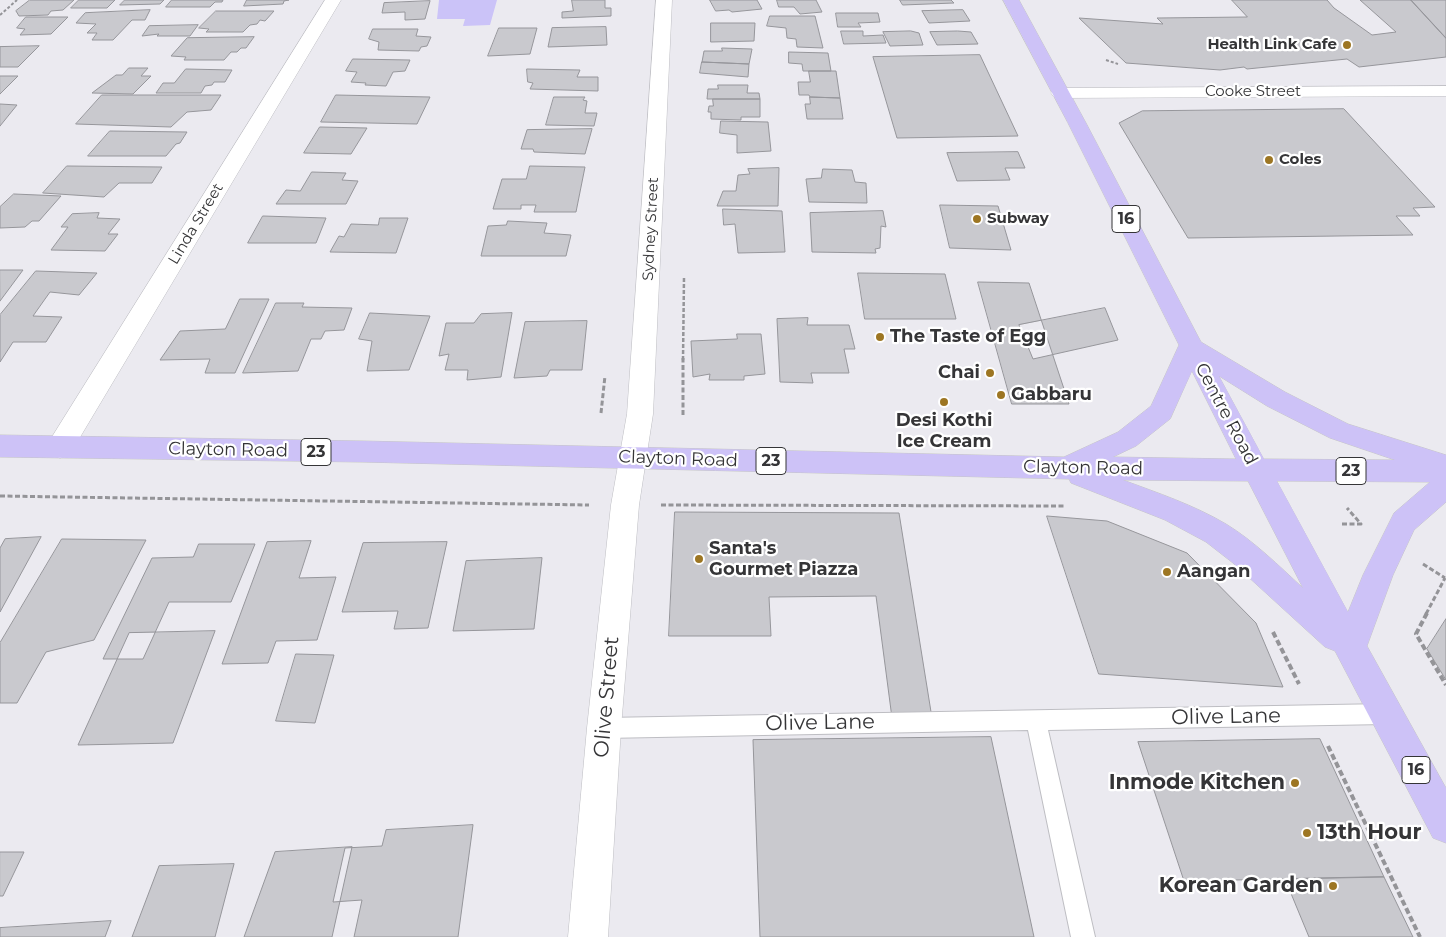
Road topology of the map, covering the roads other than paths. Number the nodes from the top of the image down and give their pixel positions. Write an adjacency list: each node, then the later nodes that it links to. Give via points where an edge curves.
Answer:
1 (332, 0): 8 (street, Linda Street)
2 (664, 0): 9 (street, Sydney Street, via 640,414)
3 (1011, 0): 5 (main road, Centre Road / 16)
4 (1446, 91): 5 (street, Cooke Street)
5 (1060, 92): 6 (main road, Centre Road / 16)
6 (1190, 346): 10 (main road, via 1276,399 1339,431); 11 (main road, via 1162,412 1127,439); 12 (main road, Centre Road / 16)
7 (0, 446): 8 (main road, Clayton Road / 23)
8 (60, 447): 9 (main road, Clayton Road / 23)
9 (633, 457): 11 (main road, Clayton Road / 23); 18 (street, Olive Street, via 626,497)
10 (1446, 466)
11 (1065, 468): 12 (main road, Clayton Road / 23); 15 (main road, via 1216,532)
12 (1256, 471): 13 (main road, Clayton Road / 23); 15 (main road, Centre Road / 16)
13 (1446, 471)
14 (1446, 485): 15 (main road, via 1404,522 1378,575)
15 (1350, 649): 16 (main road, Centre Road / 16)
16 (1386, 714): 17 (lane, Olive Lane); 19 (main road, Centre Road / 16)
17 (1036, 720): 18 (lane, Olive Lane); 21 (lane)
18 (604, 728): 20 (street, Olive Street)
19 (1446, 825)
20 (588, 937)
21 (1084, 937)

